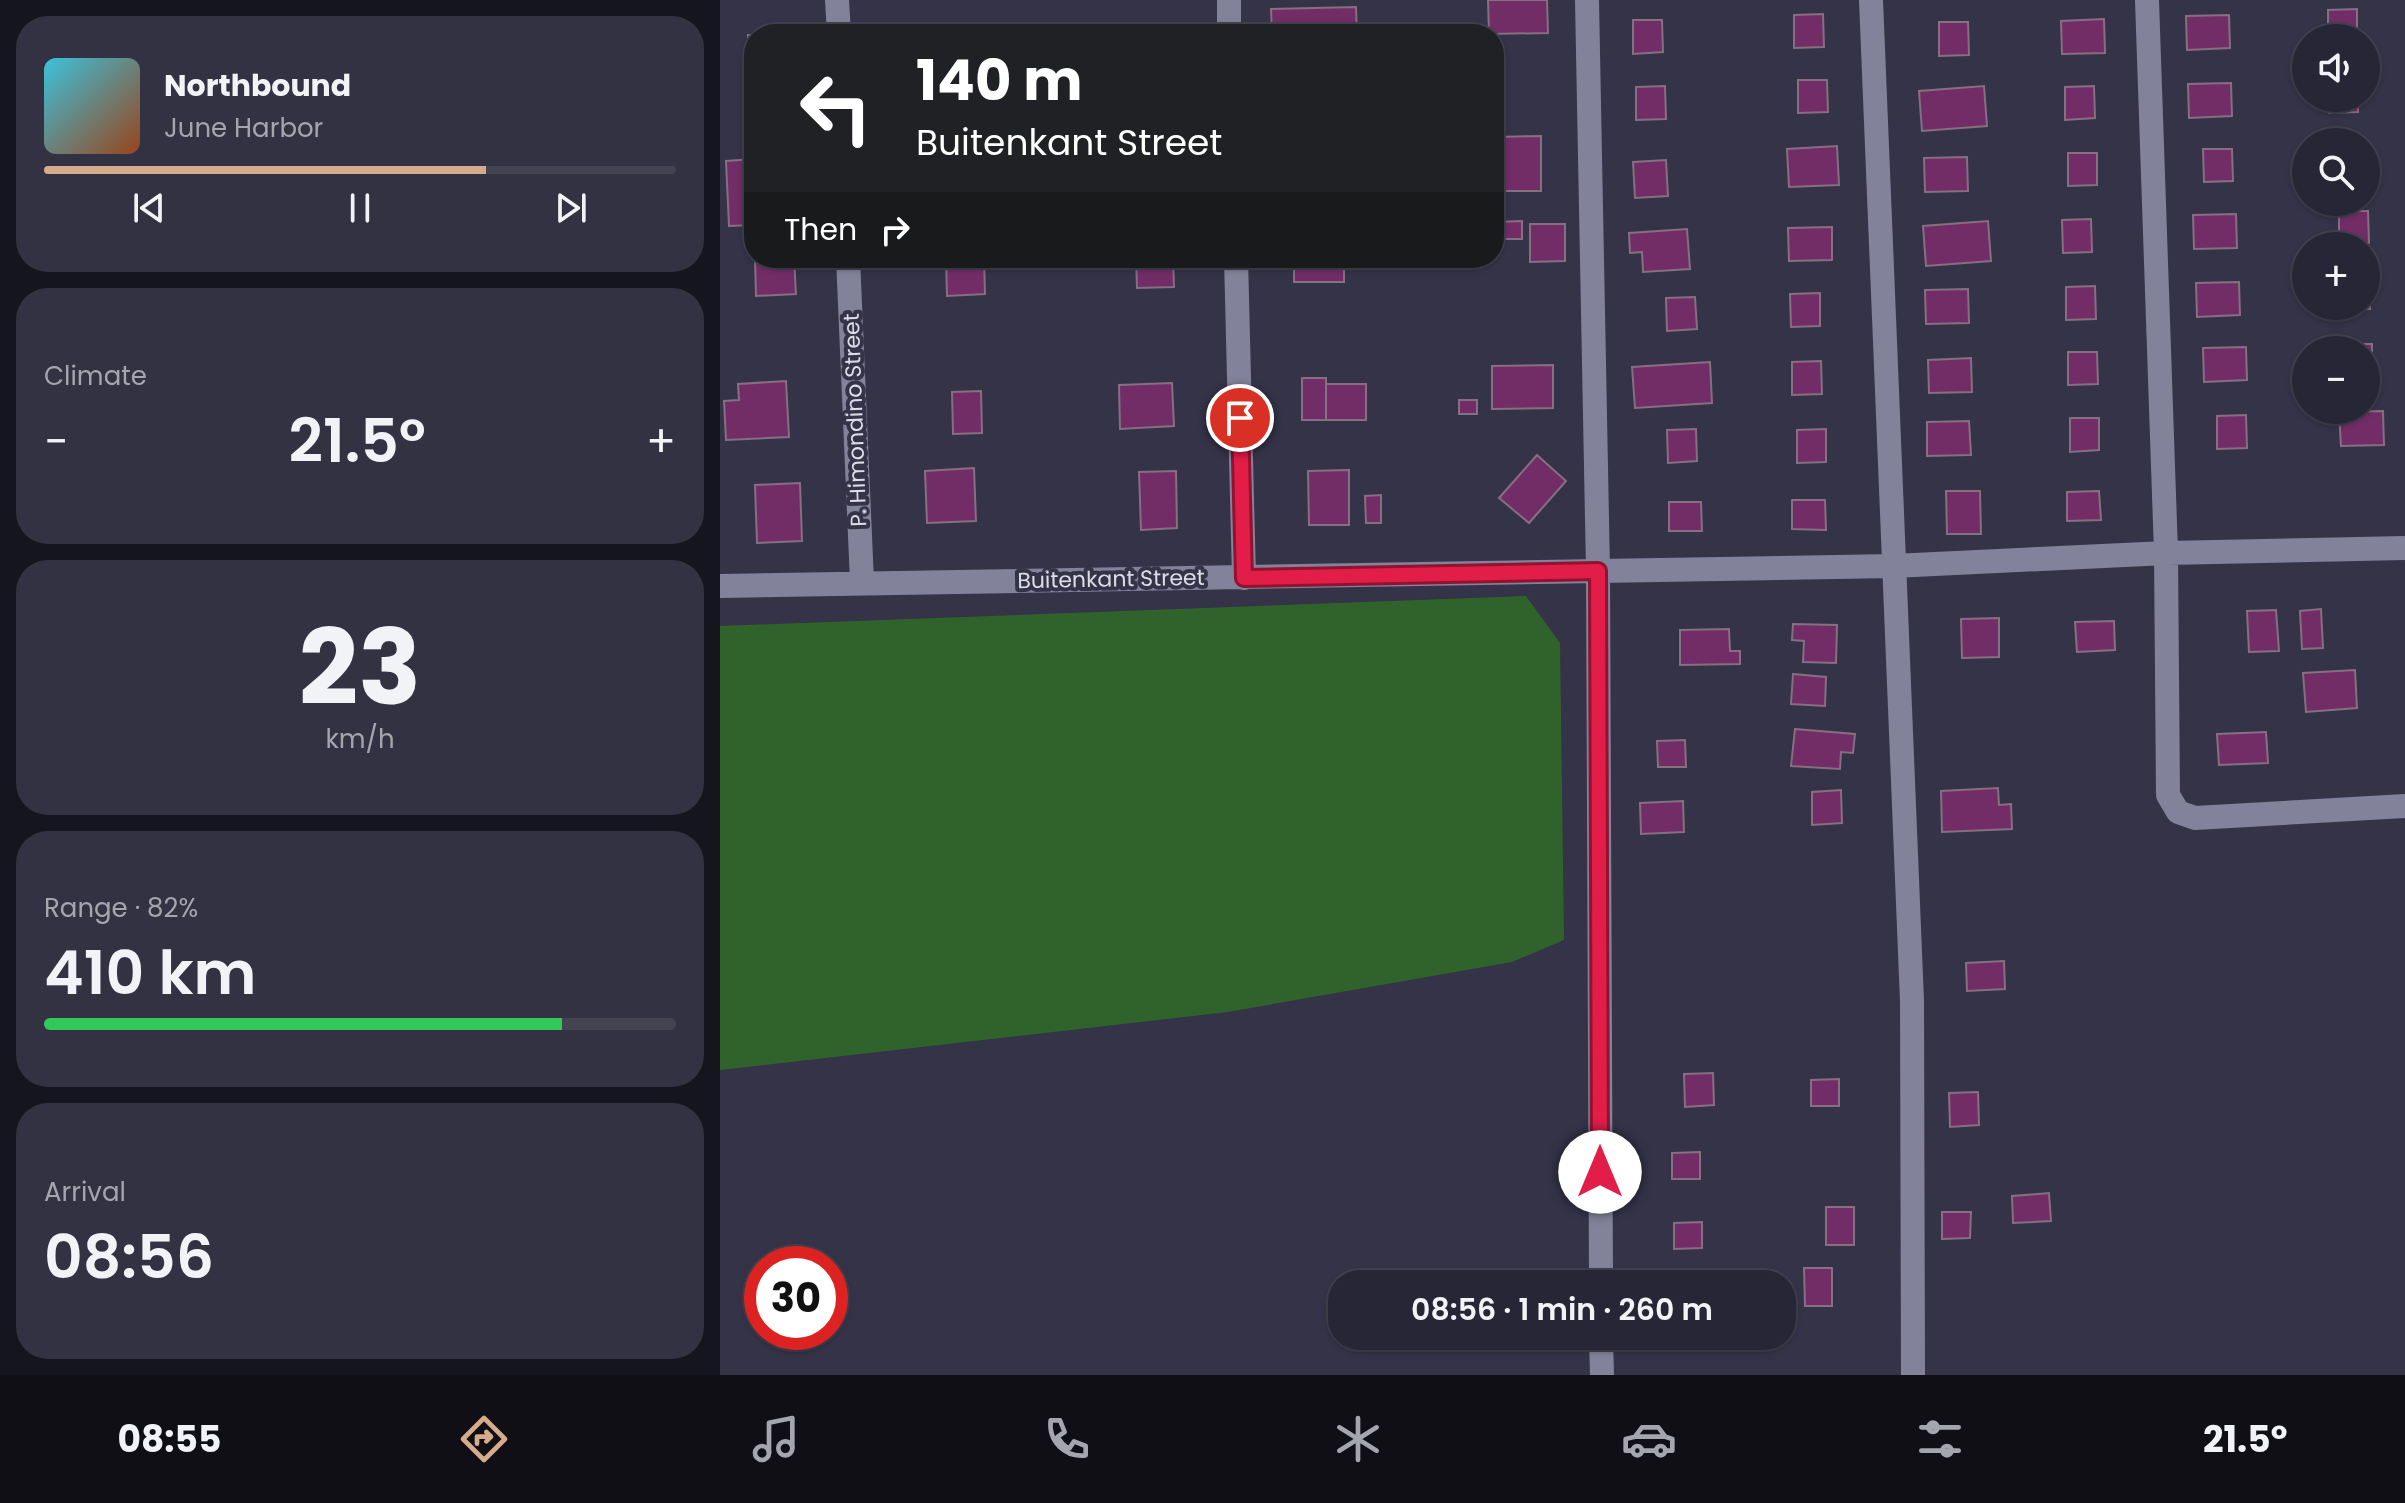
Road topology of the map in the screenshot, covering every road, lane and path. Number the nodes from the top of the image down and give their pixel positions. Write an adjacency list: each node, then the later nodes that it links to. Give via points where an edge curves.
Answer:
1 (837, 0): 6 (street)
2 (1229, 0): 7 (street)
3 (1587, 0): 13 (street)
4 (1871, 0): 12 (street)
5 (2147, 0): 11 (street)
6 (838, 24)
7 (1229, 24)
8 (848, 268): 15 (street, P. Himondino Street)
9 (1236, 268): 14 (street)
10 (2405, 548): 11 (street, Buitenkant Street)
11 (2166, 553): 12 (street, Buitenkant Street); 17 (street, via 2168,795 2178,812 2195,818)
12 (1893, 566): 13 (street, Buitenkant Street); 21 (street, via 1912,1001)
13 (1598, 571): 14 (street, Buitenkant Street); 18 (street)
14 (1244, 578): 15 (street, Buitenkant Street)
15 (862, 582): 16 (street, Buitenkant Street)
16 (720, 586)
17 (2405, 806)
18 (1601, 1270)
19 (1601, 1350): 20 (street)
20 (1602, 1375)
21 (1913, 1375)

